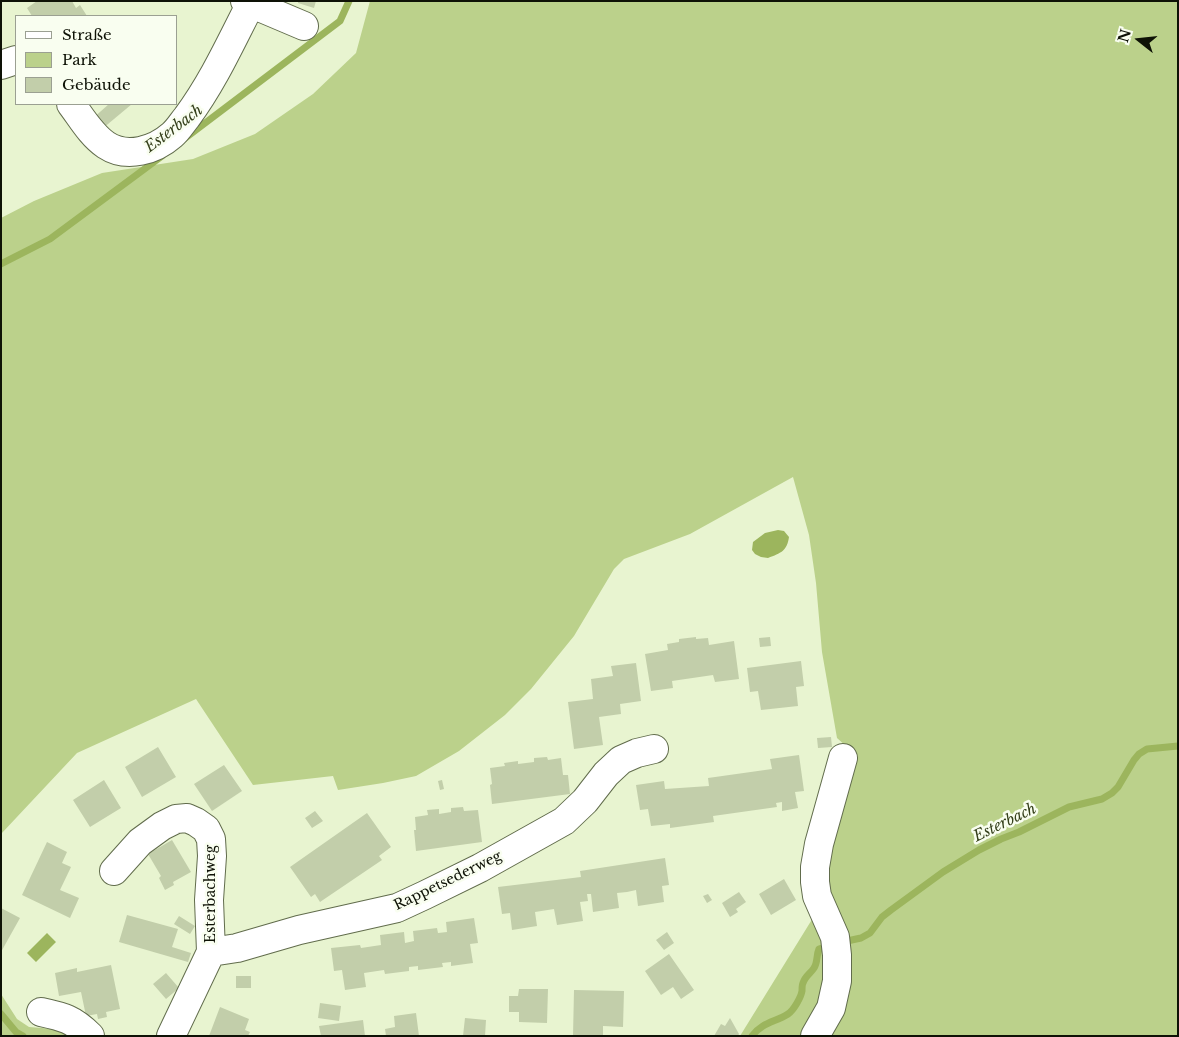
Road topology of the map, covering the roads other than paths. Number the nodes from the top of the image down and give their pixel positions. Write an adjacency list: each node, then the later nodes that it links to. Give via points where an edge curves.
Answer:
1 (248, 2): 2 (street); 5 (street, via 216,70 194,106 174,134 158,145 144,151 116,150 95,136)
2 (304, 26)
3 (15, 60): 4 (street)
4 (1, 65)
5 (72, 105)
6 (654, 749): 9 (street, Rappetsederweg, via 637,752 621,760 564,821 480,868 397,908)
7 (843, 758): 13 (street, via 815,867 818,896 835,937 837,955 837,982 831,1008)
8 (114, 870): 9 (street, Esterbachweg, via 140,842 176,818 187,818 206,829 211,839 212,856 209,900)
9 (211, 952): 12 (street, Esterbachweg)
10 (41, 1012): 11 (street, via 77,1023)
11 (90, 1036)
12 (171, 1036)
13 (815, 1036)

